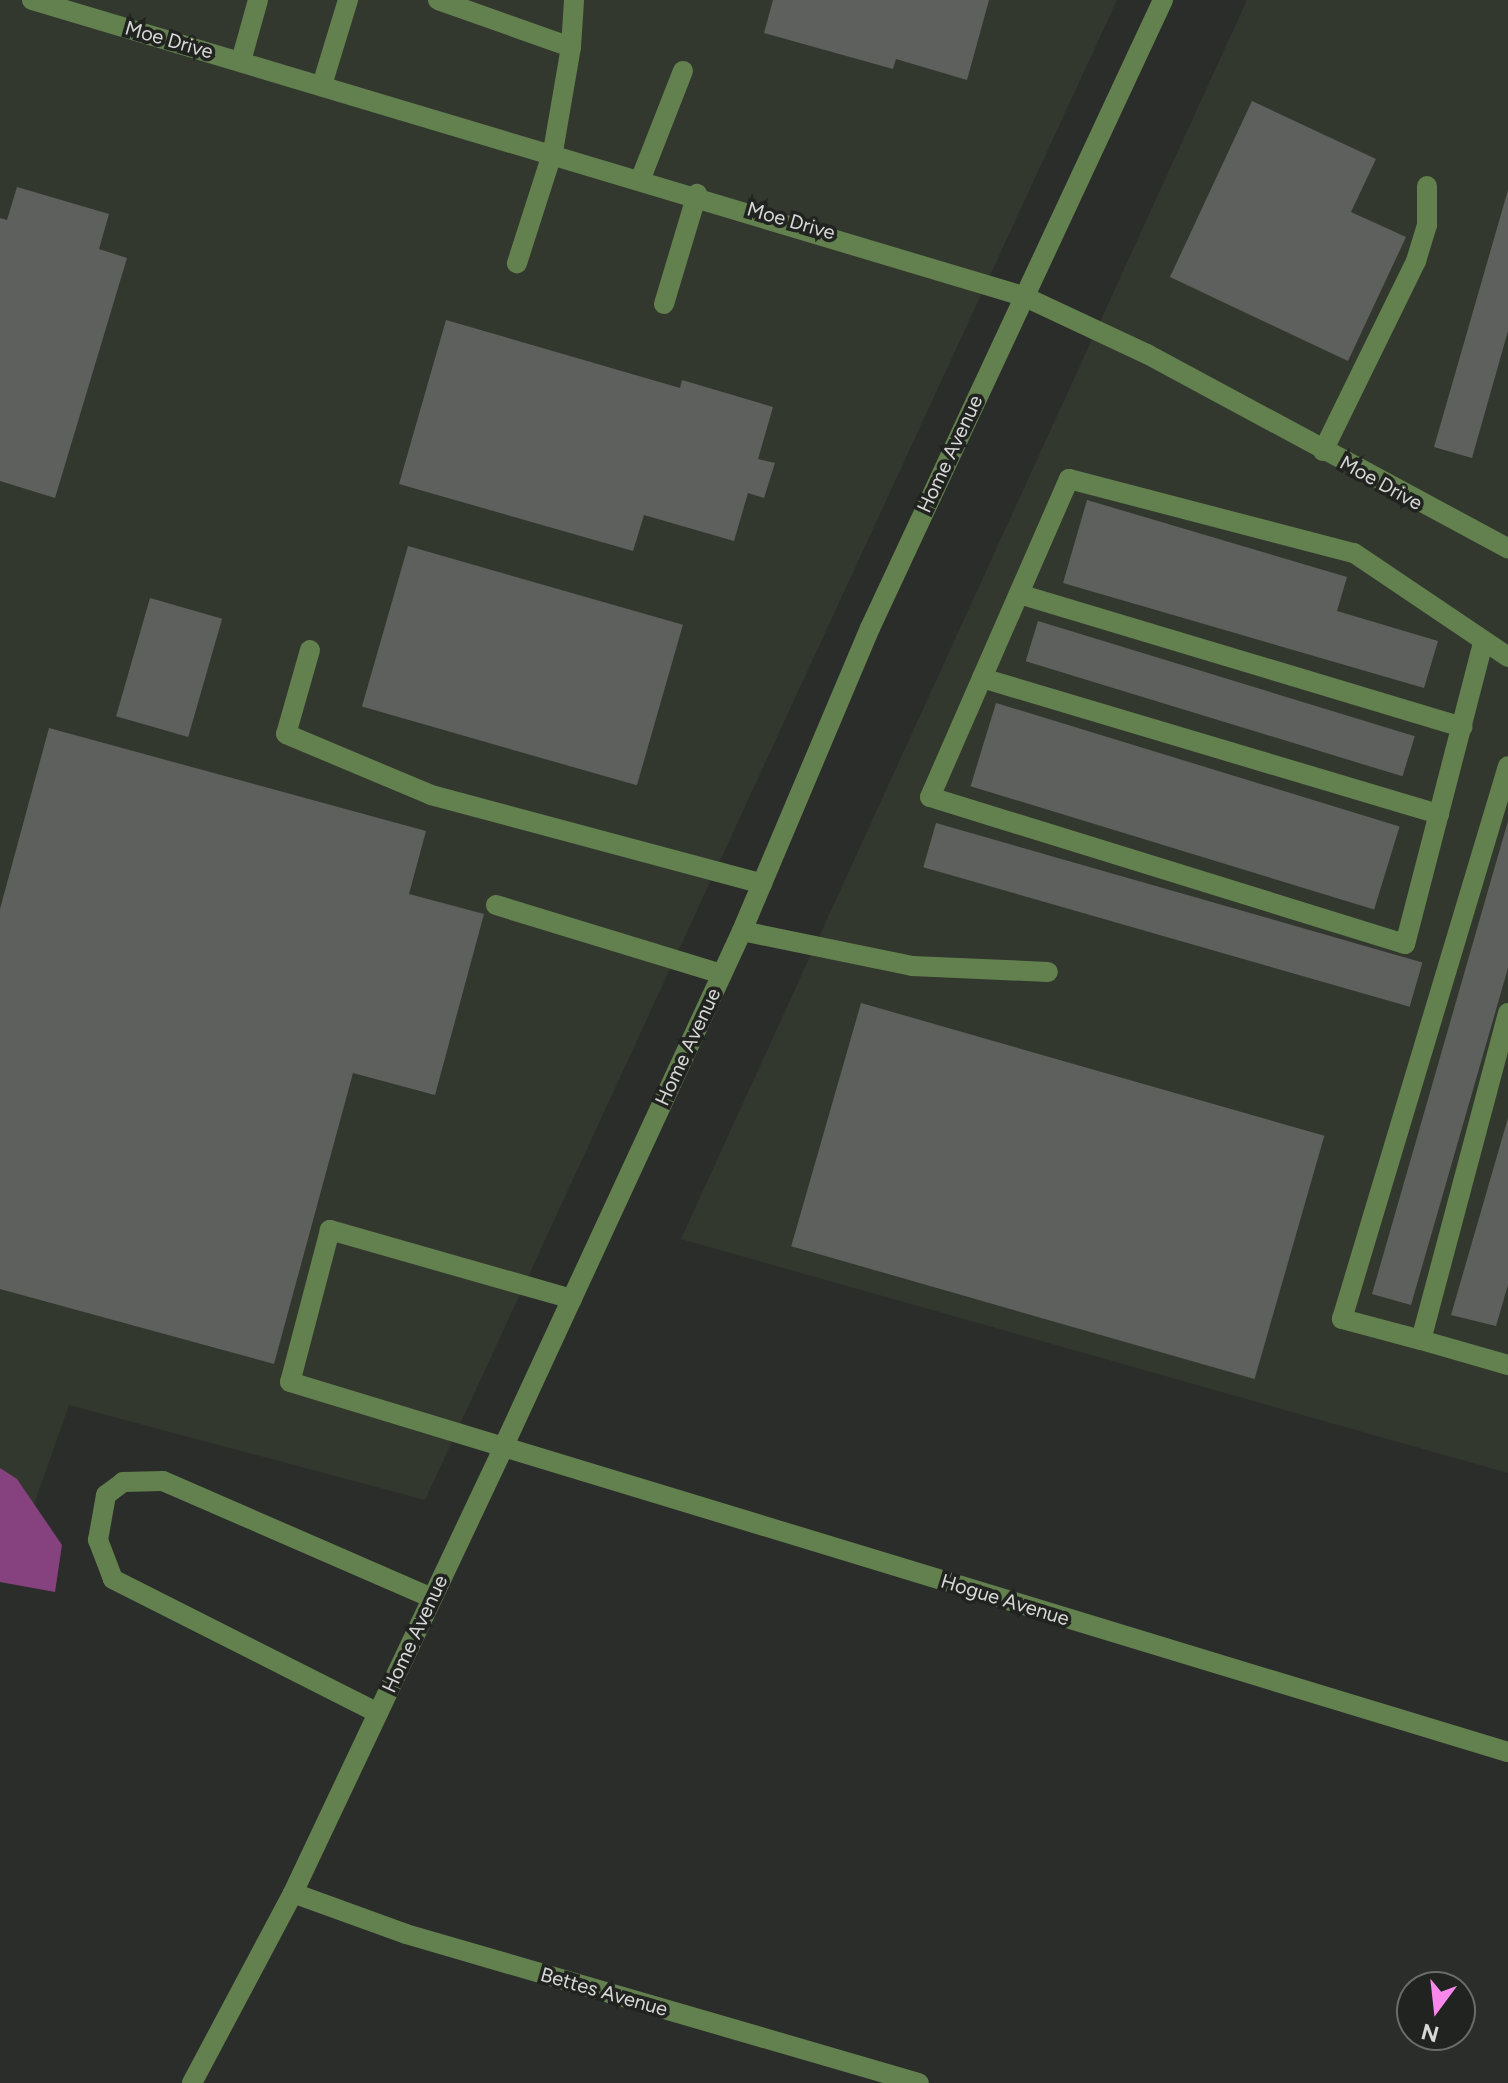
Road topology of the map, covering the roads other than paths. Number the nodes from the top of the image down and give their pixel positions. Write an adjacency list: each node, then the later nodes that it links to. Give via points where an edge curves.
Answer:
1 (32, 0): 8 (street, Moe Drive)
2 (258, 0): 8 (street)
3 (348, 0): 10 (street)
4 (438, 0): 7 (street)
5 (574, 0): 7 (street)
6 (1163, 0): 16 (street, Home Avenue)
7 (571, 47): 11 (street)
8 (241, 61): 10 (street, Moe Drive)
9 (683, 71): 12 (street)
10 (322, 85): 11 (street, Moe Drive)
11 (553, 151): 12 (street, Moe Drive); 15 (street)
12 (641, 178): 14 (street, Moe Drive)
13 (1427, 186): 18 (street, via 1427,225 1416,261)
14 (697, 194): 16 (street, Moe Drive); 17 (street)
15 (517, 263)
16 (1023, 296): 18 (street, Moe Drive); 28 (street, Home Avenue, via 870,628)
17 (664, 304)
18 (1323, 451): 19 (street, Moe Drive)
19 (1508, 548)
20 (1019, 594): 21 (street, via 1069,479 1354,553); 24 (street); 25 (street)
21 (1483, 643): 23 (street); 25 (street)
22 (310, 650): 28 (street, via 286,734 431,795)
23 (1508, 657)
24 (982, 678): 27 (street); 27 (street, via 930,797 1405,944)
25 (1462, 727): 27 (street)
26 (1508, 766): 35 (street, via 1342,1319)
27 (1439, 814)
28 (762, 884): 30 (street, Home Avenue)
29 (496, 905): 32 (street)
30 (742, 931): 31 (street, via 912,966); 32 (street, Home Avenue)
31 (1048, 972)
32 (722, 974): 34 (street, Home Avenue)
33 (1508, 1013): 35 (street)
34 (572, 1299): 37 (street, Home Avenue); 37 (street, Hogue Avenue, via 330,1230 290,1382)
35 (1421, 1340): 36 (street)
36 (1508, 1365)
37 (501, 1452): 38 (street, Home Avenue); 40 (street, Hogue Avenue)
38 (432, 1598): 39 (street, Home Avenue); 39 (street, via 163,1481 123,1482 106,1495 98,1540 113,1579)
39 (378, 1713): 41 (street, Home Avenue)
40 (1508, 1752)
41 (293, 1893): 42 (street, Home Avenue); 43 (street, Bettes Avenue, via 421,1938)
42 (192, 2083)
43 (919, 2083)

